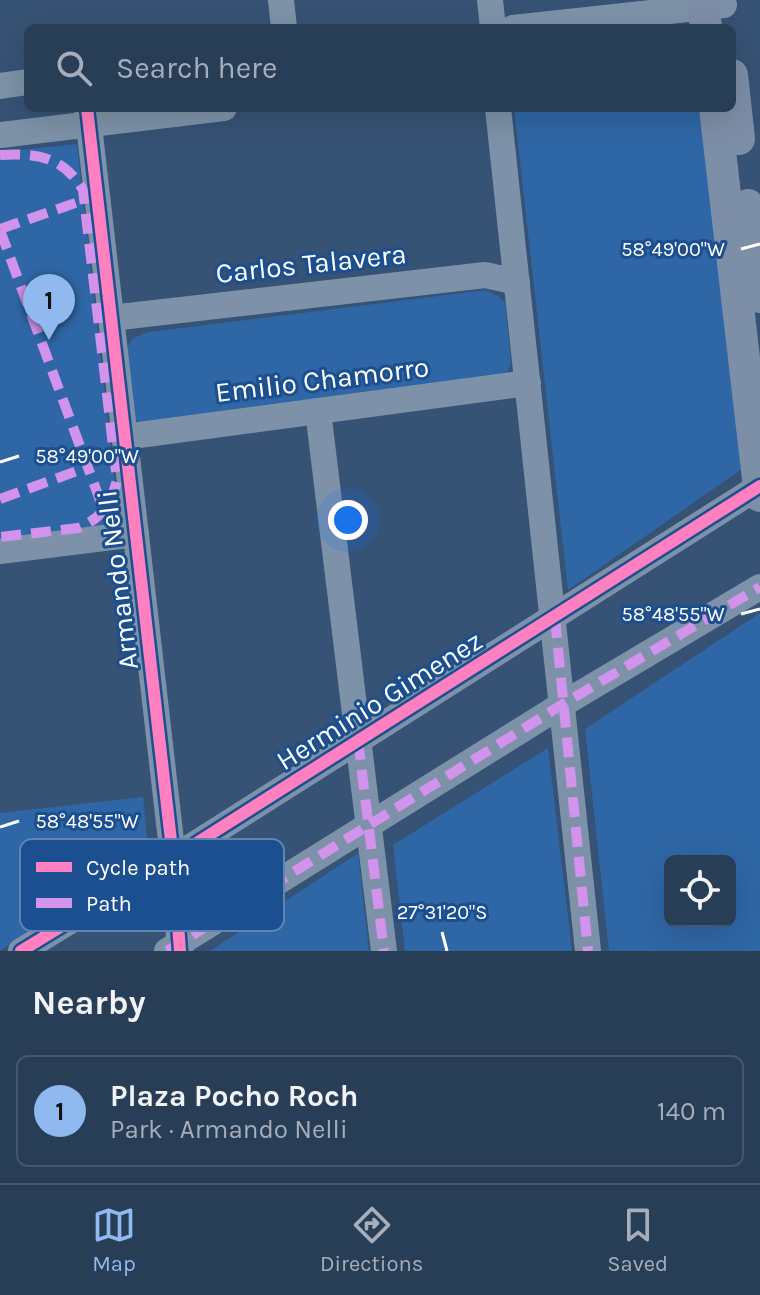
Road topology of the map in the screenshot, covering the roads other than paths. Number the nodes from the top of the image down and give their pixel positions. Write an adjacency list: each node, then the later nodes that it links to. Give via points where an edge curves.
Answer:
1 (281, 0): 4 (street)
2 (490, 0): 5 (street)
3 (715, 11): 6 (street)
4 (284, 24)
5 (493, 24)
6 (561, 24)
7 (24, 83): 8 (street)
8 (0, 86)
9 (156, 112): 13 (street)
10 (498, 112): 16 (street)
11 (716, 112): 15 (main road)
12 (736, 112): 15 (main road)
13 (88, 116): 14 (street); 17 (street, Armando Nelli)
14 (0, 135)
15 (753, 281): 21 (main road)
16 (517, 282): 17 (street, Carlos Talavera, via 485,275); 18 (street)
17 (111, 318): 20 (street, Armando Nelli)
18 (528, 383): 19 (street, Emilio Chamorro); 26 (street)
19 (318, 411): 20 (street, Emilio Chamorro); 28 (street)
20 (124, 437): 23 (street, Armando Nelli)
21 (760, 487): 22 (main road); 26 (street, Herminio Gimenez)
22 (760, 496)
23 (136, 534): 24 (street); 30 (street, Armando Nelli)
24 (0, 551)
25 (760, 587): 27 (street)
26 (555, 618): 27 (street); 28 (street, Herminio Gimenez)
27 (563, 704): 29 (street); 38 (street)
28 (358, 740): 29 (street); 31 (street, Herminio Gimenez)
29 (369, 825): 32 (street); 37 (street)
30 (171, 839)
31 (203, 839)
32 (284, 879)
33 (54, 931): 36 (street, Herminio Gimenez)
34 (203, 931): 35 (street)
35 (175, 949)
36 (21, 951)
37 (384, 951)
38 (588, 951)

